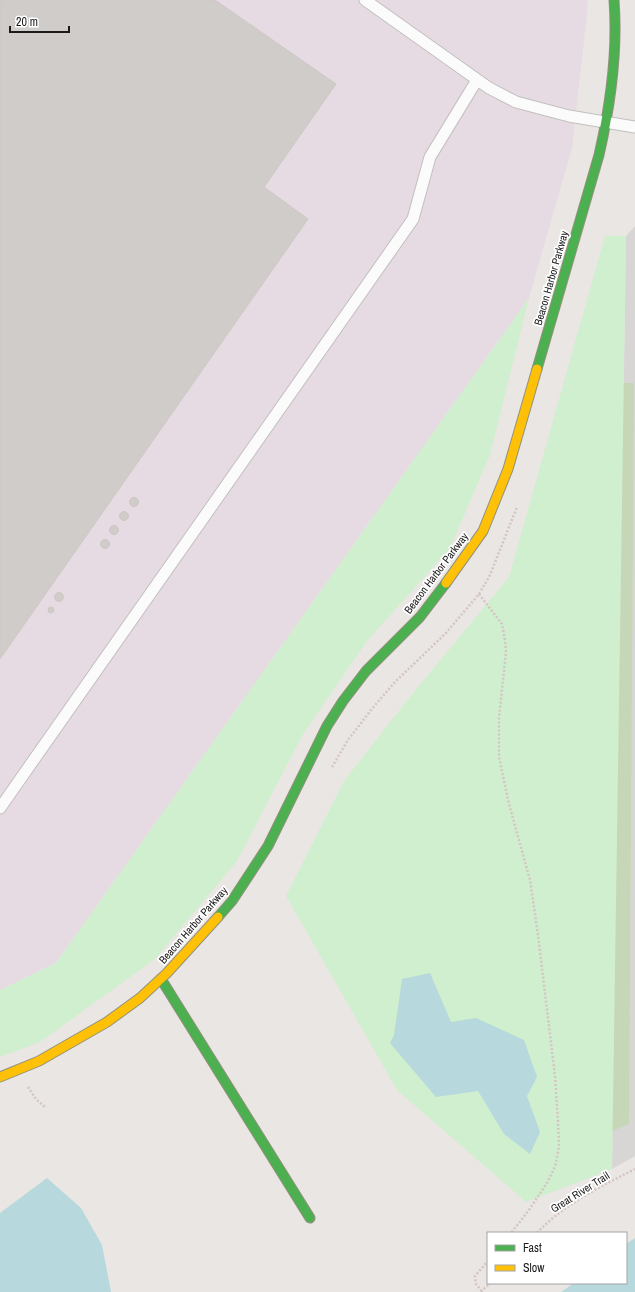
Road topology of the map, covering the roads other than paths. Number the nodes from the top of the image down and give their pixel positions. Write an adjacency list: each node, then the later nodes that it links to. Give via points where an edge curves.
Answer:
1 (365, 0): 3 (lane)
2 (614, 0): 4 (street, Beacon Harbor Parkway, via 616,48)
3 (477, 80): 4 (lane, via 516,102); 6 (lane, via 430,157 413,219)
4 (607, 123): 5 (lane); 7 (street, Beacon Harbor Parkway, via 508,469 483,531 420,617 366,671 342,701 268,846 232,901)
5 (635, 127)
6 (0, 808)
7 (161, 978): 8 (street, Beacon Harbor Parkway, via 140,998 107,1022 39,1061); 9 (street)
8 (0, 1077)
9 (310, 1218)

